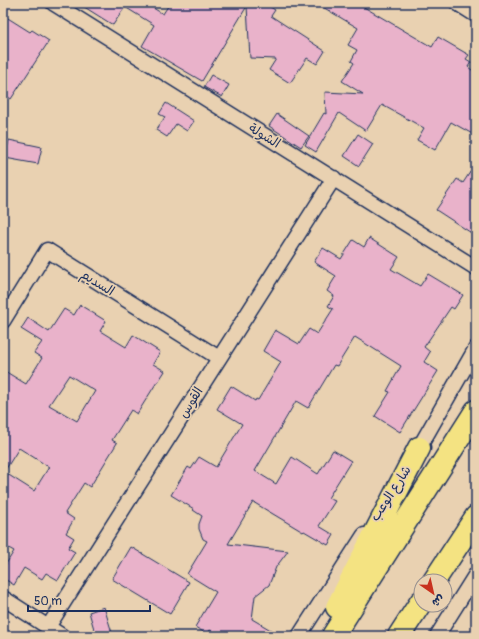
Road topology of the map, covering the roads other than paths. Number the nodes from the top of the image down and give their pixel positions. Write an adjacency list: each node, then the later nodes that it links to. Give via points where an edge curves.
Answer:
1 (53, 3): 4 (street, الشولة)
2 (457, 3): 3 (street)
3 (476, 15)
4 (334, 178): 5 (street, الشولة); 8 (street, القوس)
5 (476, 268)
6 (3, 321): 8 (street, السديم, via 47,250)
7 (476, 348): 10 (street, شارع الوعب)
8 (219, 358): 16 (street, القوس)
9 (476, 411): 20 (main road)
10 (419, 448): 18 (street, شارع الوعب); 19 (main road)
11 (476, 517): 12 (main road)
12 (439, 573)
13 (476, 574): 22 (street)
14 (3, 598): 16 (street)
15 (414, 613): 21 (main road)
16 (48, 627): 17 (street)
17 (62, 636)
18 (299, 636)
19 (322, 636)
20 (333, 636)
21 (399, 636)
22 (437, 636)

